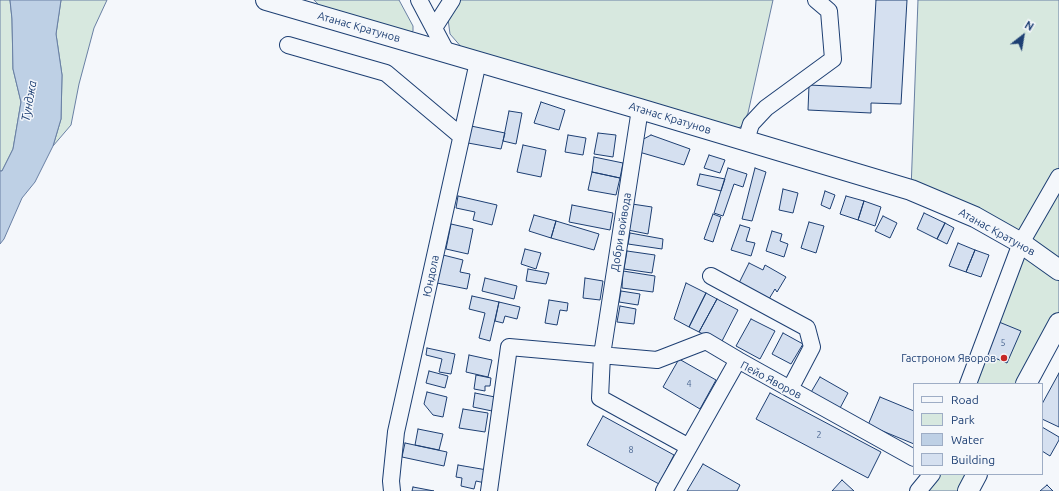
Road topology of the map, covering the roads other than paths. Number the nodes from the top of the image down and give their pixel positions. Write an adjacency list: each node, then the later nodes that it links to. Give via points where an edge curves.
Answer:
1 (266, 0): 5 (main road, Атанас Кратунов)
2 (419, 0): 6 (street)
3 (452, 0): 6 (street)
4 (816, 0): 12 (street, via 829,12 833,59 766,108 751,124)
5 (295, 4): 8 (main road, Атанас Кратунов)
6 (434, 28): 8 (street)
7 (288, 46): 11 (street, via 386,73)
8 (447, 52): 9 (main road, Атанас Кратунов)
9 (478, 62): 10 (main road, Атанас Кратунов); 11 (street, Юндола)
10 (640, 109): 12 (main road, Атанас Кратунов); 18 (street, Добри войвода)
11 (461, 136): 27 (street, Юндола, via 396,432)
12 (746, 140): 14 (main road, Атанас Кратунов, via 912,190 976,217)
13 (1059, 177): 14 (street)
14 (1021, 243): 15 (main road, Атанас Кратунов); 20 (street)
15 (1059, 270)
16 (711, 276): 22 (street, via 807,328 812,347)
17 (1059, 323): 21 (main road)
18 (602, 355): 19 (street, via 657,360 706,341); 23 (street, Добри войвода, via 600,398); 28 (street, via 509,347)
19 (738, 360): 22 (street, Пейо Яворов); 23 (street, Пейо Яворов)
20 (968, 383)
21 (1027, 383)
22 (790, 389): 24 (street, Пейо Яворов)
23 (689, 447): 29 (street, Пейо Яворов)
24 (913, 457)
25 (931, 475): 30 (street)
26 (976, 475): 31 (main road)
27 (392, 491)
28 (489, 491)
29 (664, 491)
30 (918, 491)
31 (968, 491)

